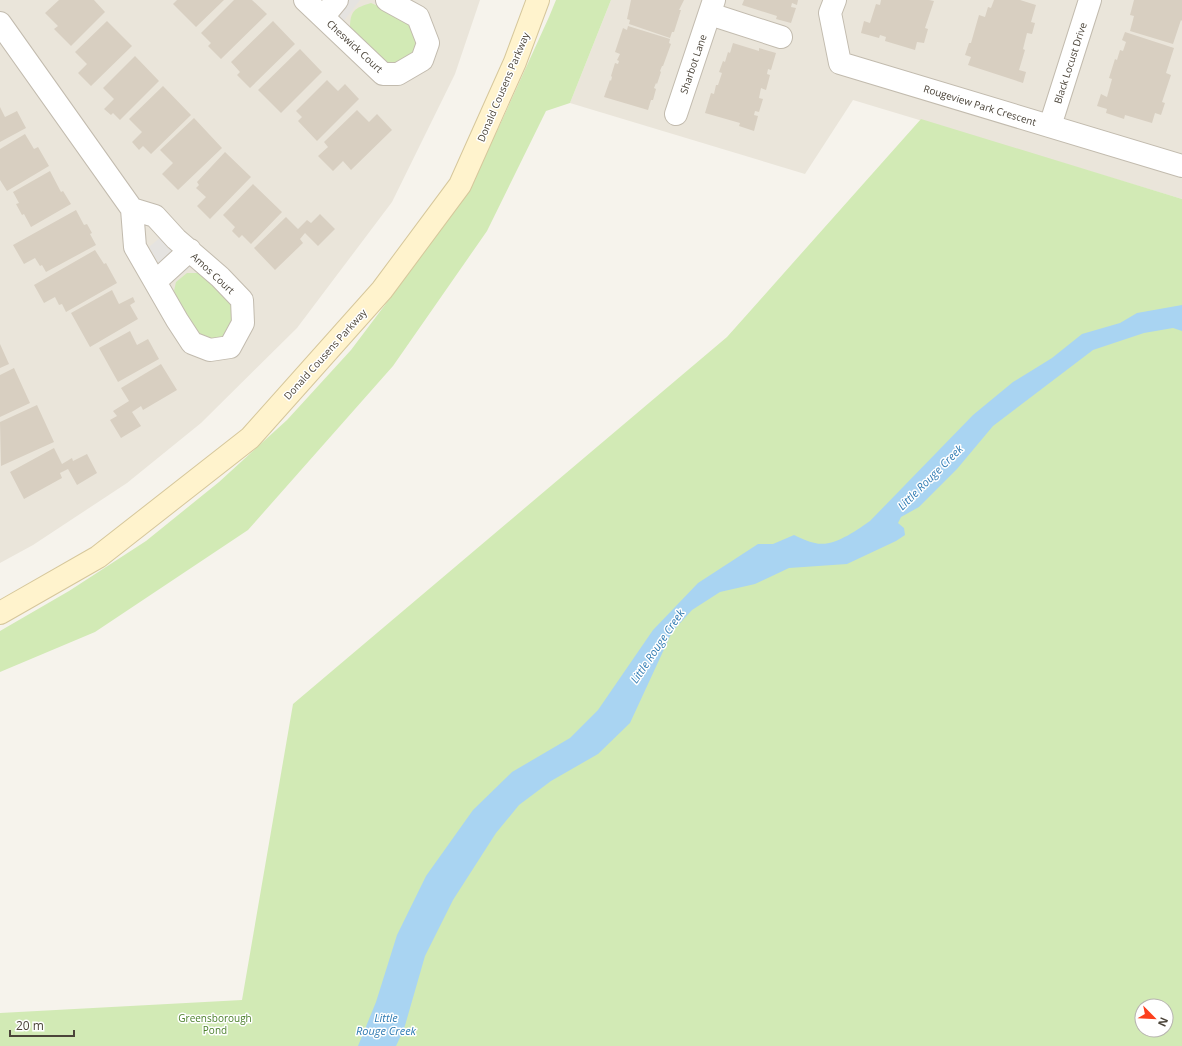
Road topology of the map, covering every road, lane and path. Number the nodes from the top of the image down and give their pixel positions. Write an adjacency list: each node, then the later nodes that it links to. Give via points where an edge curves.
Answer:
1 (305, 0): 8 (street, Cheswick Court)
2 (337, 0): 8 (street, Cheswick Court)
3 (387, 0): 8 (street, Cheswick Court, via 418,17 428,43 422,60 398,74 383,74)
4 (538, 0): 17 (main road, Donald Cousens Parkway, via 515,62 460,186 382,290 250,438 98,557)
5 (834, 0): 12 (street, Rougeview Park Crescent, via 830,13 840,63)
6 (1090, 0): 12 (street, Black Locust Drive)
7 (712, 7): 10 (street, Sharbot Lane); 11 (street, Sharbot Lane)
8 (323, 17)
9 (0, 23): 14 (street)
10 (781, 37)
11 (676, 114)
12 (1050, 126): 13 (street, Rougeview Park Crescent)
13 (1182, 166)
14 (132, 209): 15 (street, Amos Court, via 155,216); 16 (street, Amos Court, via 135,247)
15 (190, 250): 16 (street, Amos Court); 16 (street, Amos Court, via 242,300 244,323 230,347 210,350 192,343)
16 (155, 282)
17 (0, 613)

